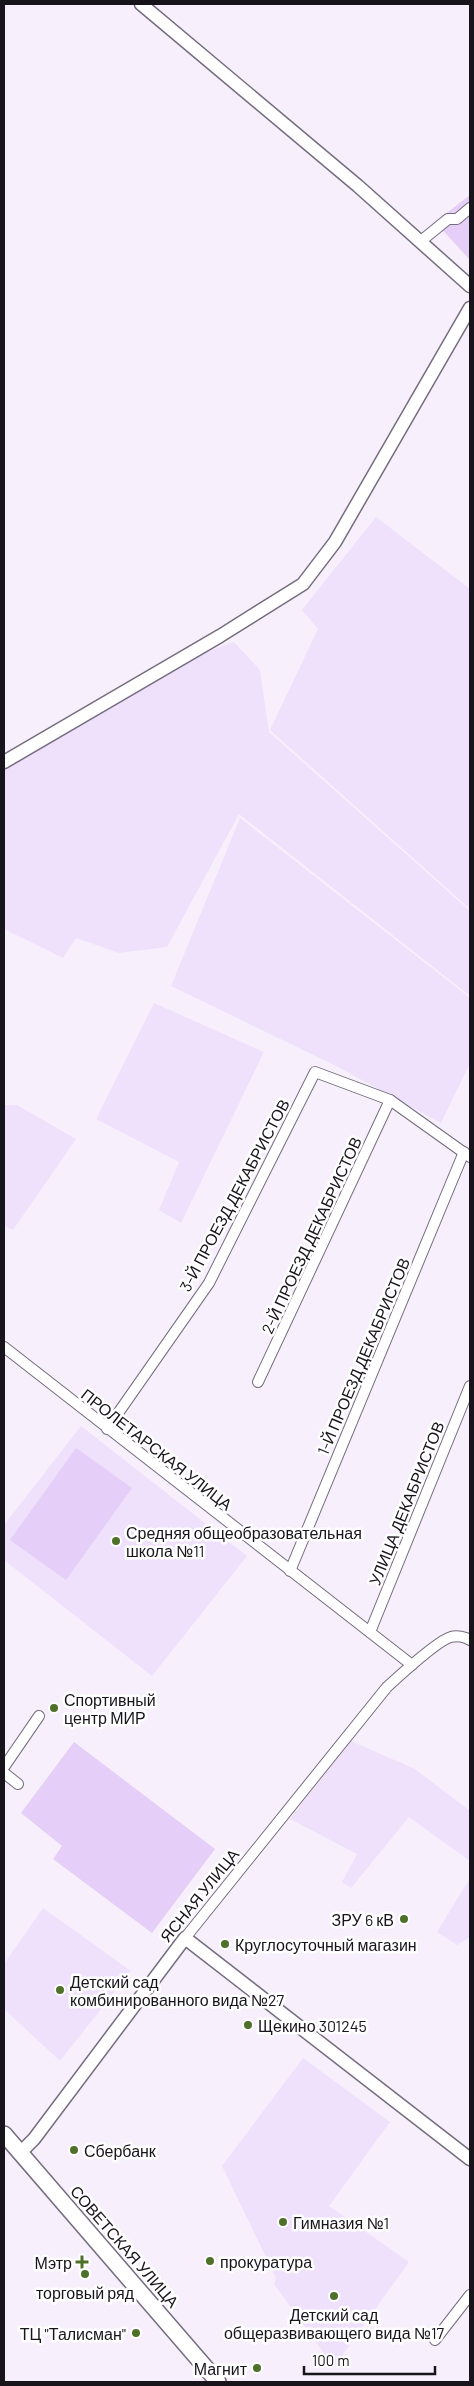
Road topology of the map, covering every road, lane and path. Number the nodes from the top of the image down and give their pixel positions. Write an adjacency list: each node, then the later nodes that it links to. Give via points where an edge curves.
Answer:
1 (141, 4): 3 (street)
2 (470, 208): 3 (street, via 457,219 448,219)
3 (422, 241): 4 (street)
4 (470, 286)
5 (470, 308): 6 (street, via 335,542 303,584)
6 (4, 762)
7 (390, 1100): 8 (street); 10 (street, 2-Й ПРОЕЗД ДЕКАБРИСТОВ); 12 (street, 3-Й ПРОЕЗД ДЕКАБРИСТОВ, via 314,1072 209,1283)
8 (467, 1155): 13 (street, 1-Й ПРОЕЗД ДЕКАБРИСТОВ)
9 (4, 1347): 12 (street, ПРОЛЕТАРСКАЯ УЛИЦА)
10 (258, 1382)
11 (470, 1386): 14 (street, УЛИЦА ДЕКАБРИСТОВ)
12 (107, 1428): 13 (street, ПРОЛЕТАРСКАЯ УЛИЦА)
13 (290, 1571): 14 (street, ПРОЛЕТАРСКАЯ УЛИЦА)
14 (370, 1632): 16 (street, ПРОЛЕТАРСКАЯ УЛИЦА)
15 (470, 1640): 16 (street, ЯСНАЯ УЛИЦА, via 450,1637)
16 (412, 1665): 21 (street, ЯСНАЯ УЛИЦА, via 387,1687)
17 (39, 1716): 18 (street)
18 (4, 1767)
19 (4, 1773): 20 (street)
20 (18, 1784)
21 (185, 1938): 23 (street, ЯСНАЯ УЛИЦА); 24 (street)
22 (4, 2134): 23 (main road, СОВЕТСКАЯ УЛИЦА)
23 (20, 2153): 27 (main road, СОВЕТСКАЯ УЛИЦА)
24 (470, 2159)
25 (470, 2294): 26 (street)
26 (435, 2340)
27 (218, 2382)

